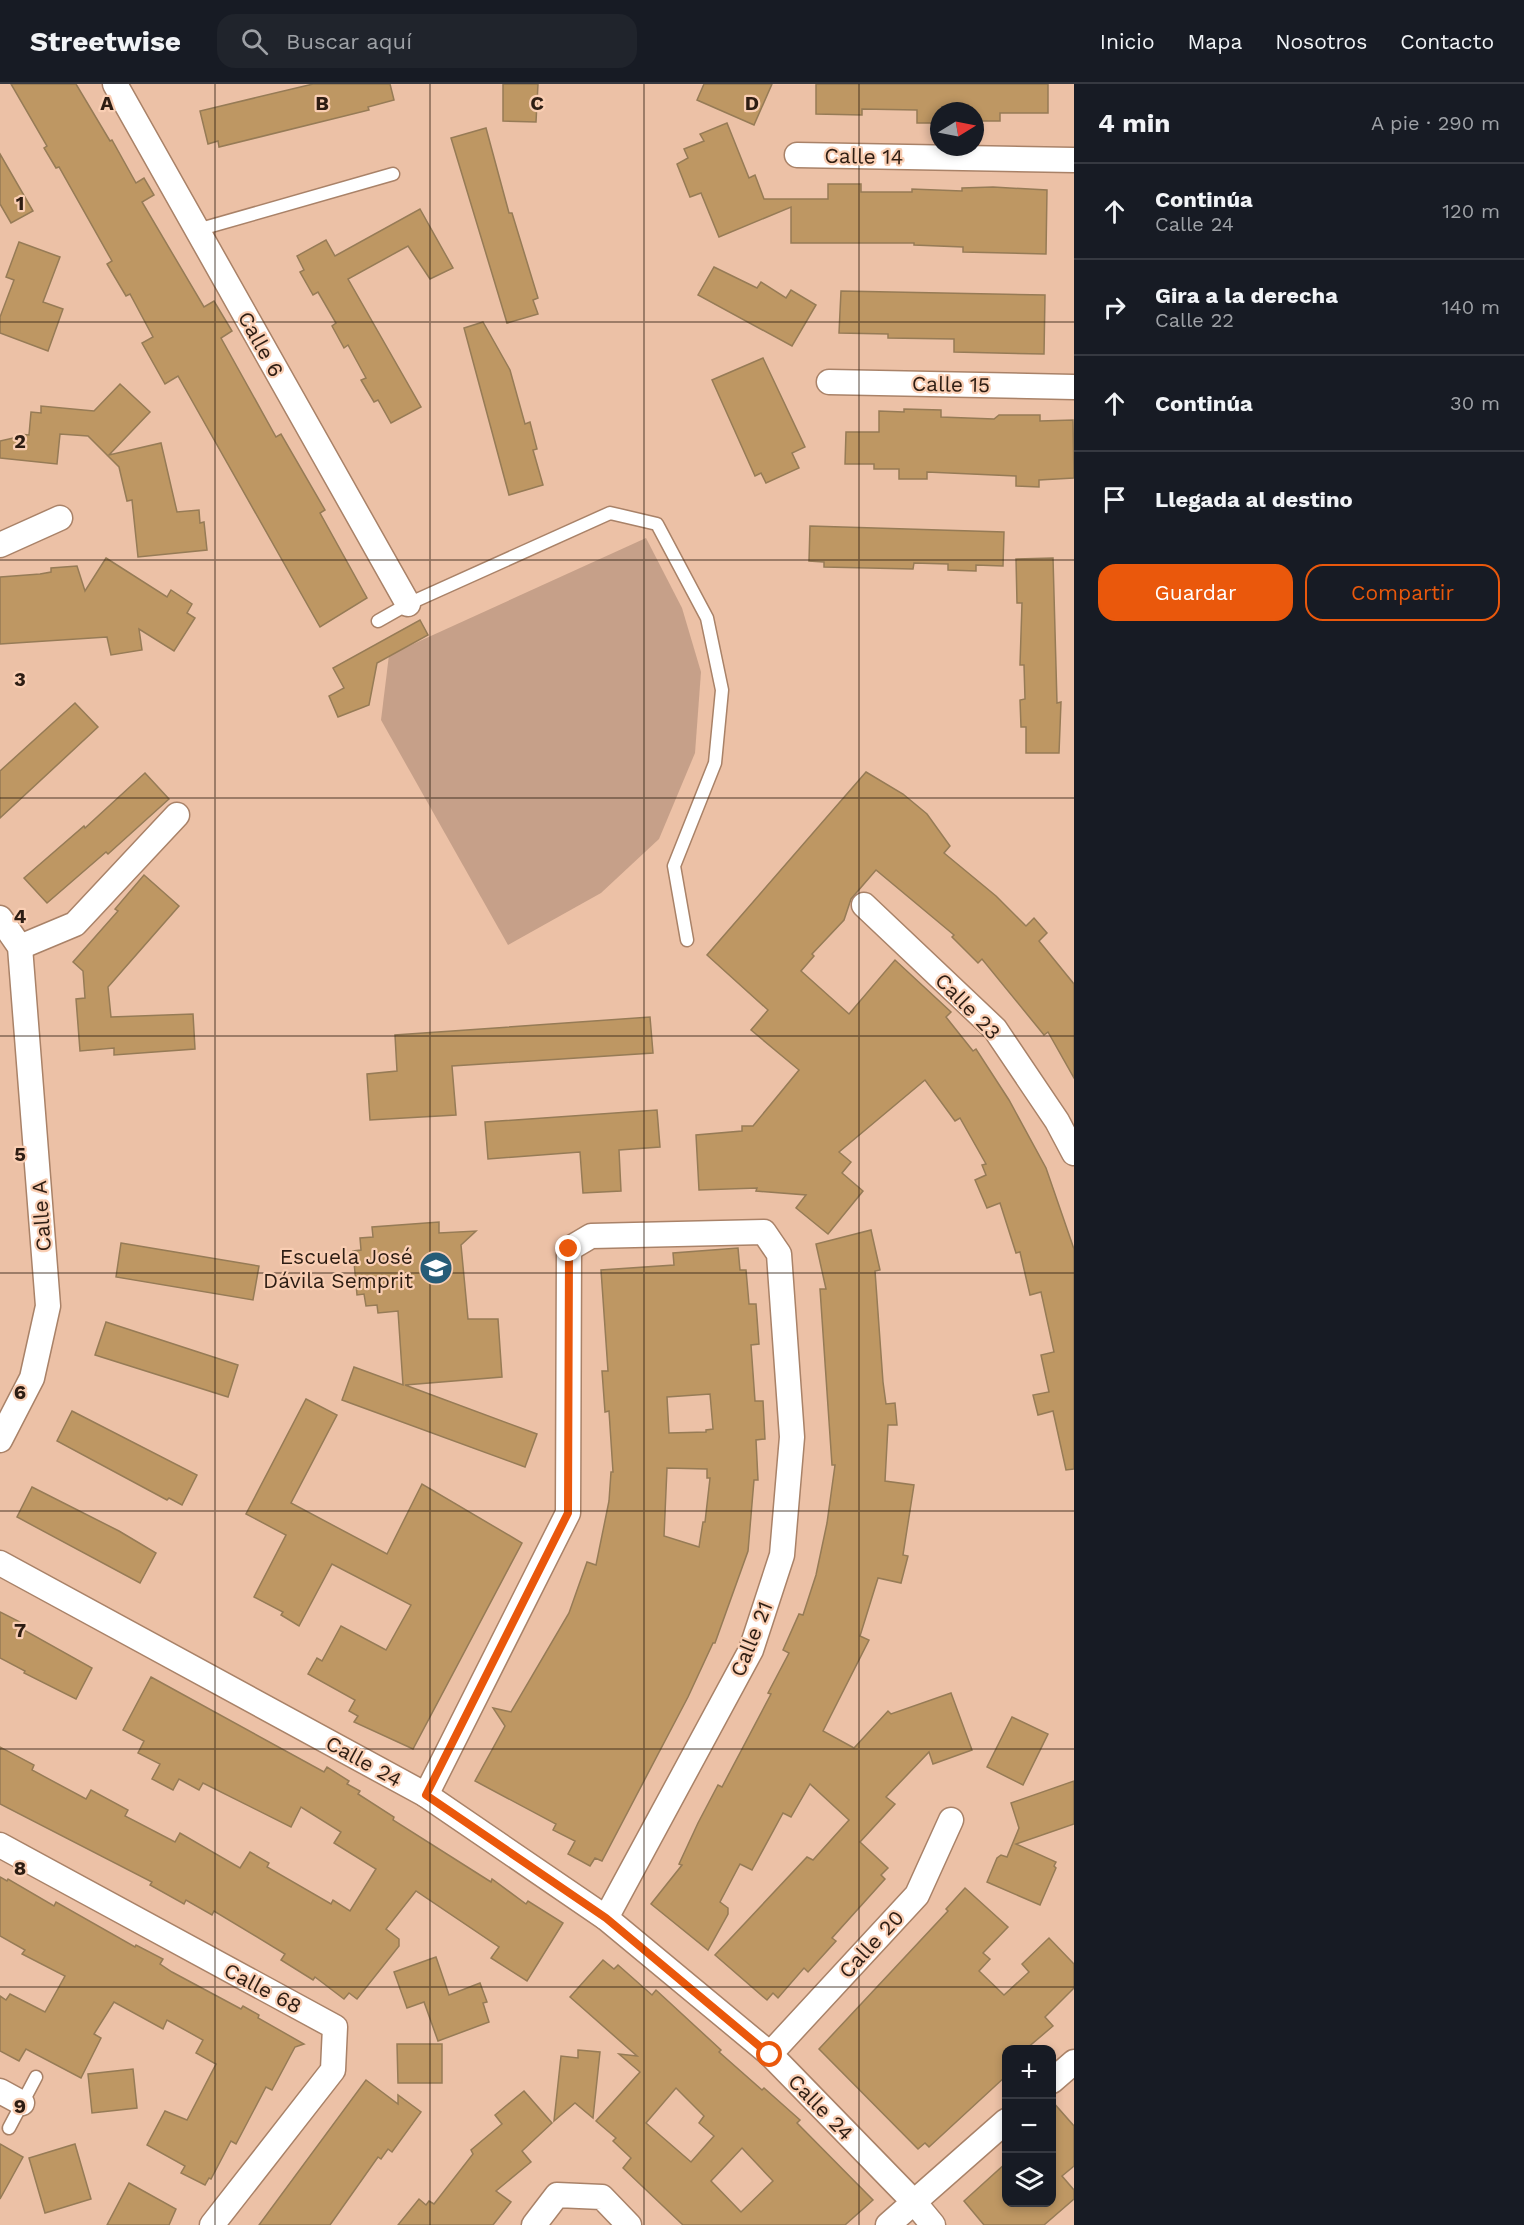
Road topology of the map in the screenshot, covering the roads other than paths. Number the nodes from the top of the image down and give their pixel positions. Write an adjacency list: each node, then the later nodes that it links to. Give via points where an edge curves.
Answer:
1 (115, 84): 5 (street, Calle 6)
2 (797, 154): 3 (street, Calle 14)
3 (1074, 160)
4 (393, 174): 5 (lane)
5 (197, 230): 10 (street, Calle 6)
6 (829, 382): 7 (street, Calle 15)
7 (1074, 387)
8 (60, 518): 9 (street)
9 (0, 545)
10 (408, 604): 11 (lane); 15 (lane, via 610,513 657,524 707,618 722,690 715,763 674,866)
11 (378, 621)
12 (177, 815): 16 (street, via 75,924)
13 (864, 905): 17 (street, Calle 23, via 995,1029)
14 (0, 918): 16 (street)
15 (687, 940)
16 (20, 947): 18 (street, Calle A, via 48,1306 32,1378)
17 (1074, 1153)
18 (0, 1440)
19 (0, 1563): 20 (street, Calle 24)
20 (426, 1795): 23 (street, Calle 24); 23 (street, Calle 21, via 568,1513 569,1249 591,1236 764,1232 779,1254 792,1437 782,1555 751,1650)
21 (951, 1820): 24 (street, Calle 20, via 917,1895)
22 (0, 1845): 33 (street, Calle 68, via 335,2027 333,2070)
23 (606, 1918): 24 (street, Calle 24)
24 (770, 2055): 32 (street, Calle 24)
25 (1074, 2062): 27 (street)
26 (36, 2077): 29 (lane)
27 (1056, 2078)
28 (0, 2091): 29 (street)
29 (22, 2103): 31 (lane)
30 (1002, 2125): 32 (street)
31 (9, 2128)
32 (914, 2202): 36 (street); 37 (street, Calle 24)
33 (219, 2216)
34 (534, 2225): 35 (street, via 557,2194 602,2198)
35 (629, 2225)
36 (888, 2225)
37 (933, 2225)

